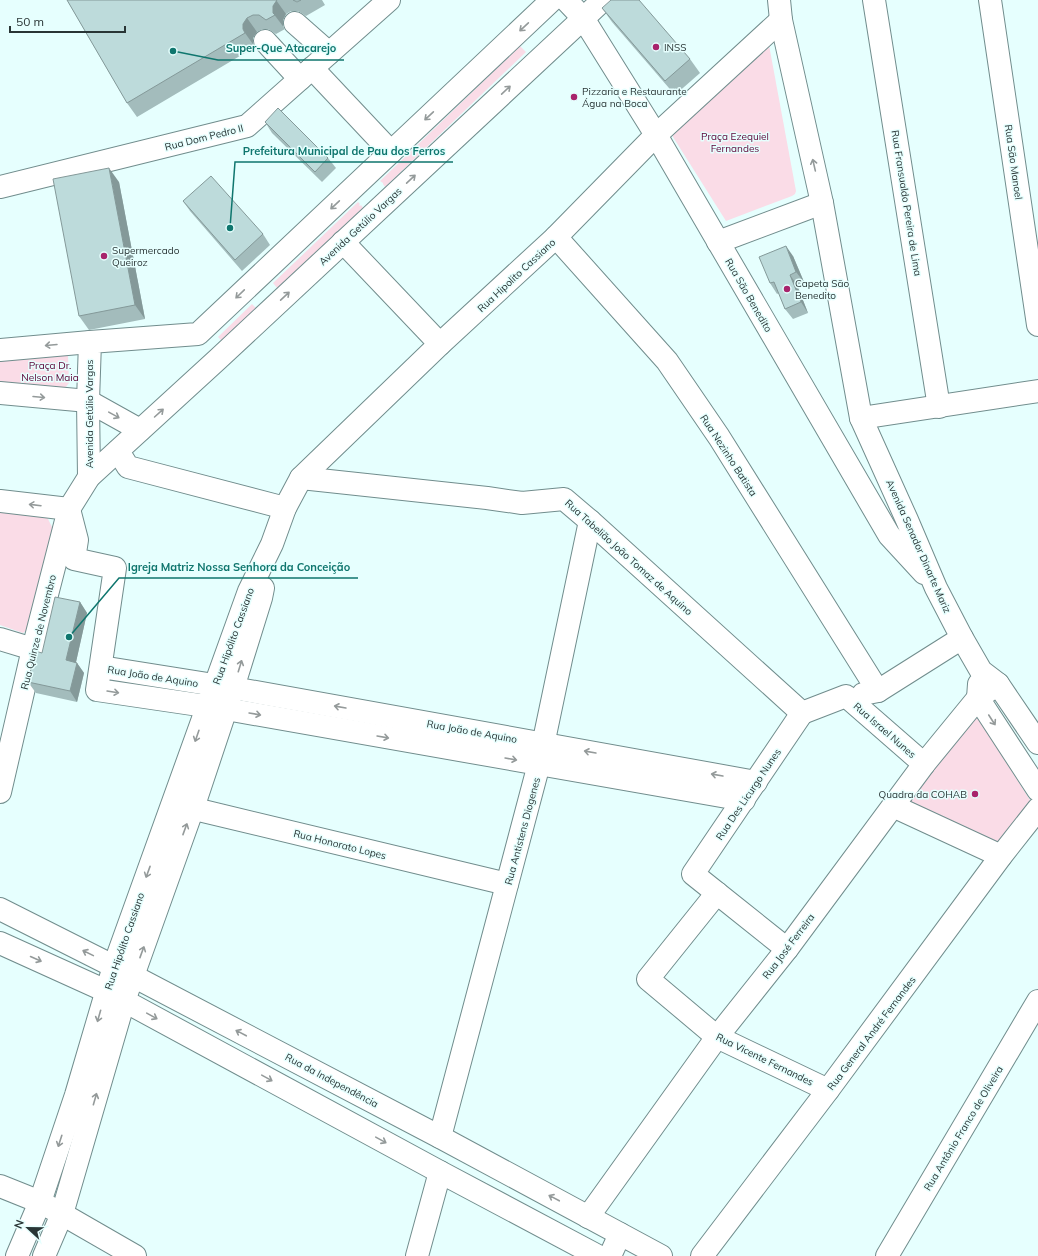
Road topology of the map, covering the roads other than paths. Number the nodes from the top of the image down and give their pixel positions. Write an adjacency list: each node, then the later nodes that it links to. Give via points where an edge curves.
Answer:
1 (389, 0): 11 (main road, Rua Dom Pedro II)
2 (552, 0): 14 (main road, one-way to 14)
3 (566, 0): 8 (main road, Rua São Benedito)
4 (603, 0): 8 (main road, Avenida Getúlio Vargas)
5 (874, 0): 27 (main road, Rua Fransualdo Pereira de Lima)
6 (990, 0): 20 (main road, Rua São Manoel)
7 (780, 10): 13 (main road, Rua Hipolito Cassiano); 16 (main road, one-way to 7)
8 (583, 18): 13 (main road, Rua São Benedito); 18 (main road, Avenida Getúlio Vargas, one-way to 8)
9 (296, 23): 11 (main road)
10 (265, 41): 12 (main road)
11 (329, 53): 12 (main road, Rua Dom Pedro II)
12 (306, 73): 14 (main road); 15 (main road, Rua Dom Pedro II, via 246,126)
13 (656, 135): 17 (main road, Rua Hipolito Cassiano); 19 (main road, Rua São Benedito)
14 (392, 152): 21 (main road, one-way to 21, via 198,334)
15 (0, 187)
16 (822, 203): 19 (main road); 28 (main road)
17 (556, 237): 22 (main road, Rua Hipolito Cassiano); 46 (main road, Rua Nezinho Batista, via 667,361 719,437)
18 (343, 242): 22 (main road); 29 (main road, Avenida Getúlio Vargas, one-way to 18)
19 (718, 242): 38 (main road, Rua São Benedito, via 889,535)
20 (1038, 325)
21 (90, 342): 23 (main road, one-way to 23); 26 (main road, Avenida Getúlio Vargas)
22 (440, 344): 32 (main road, Rua Hipolito Cassiano)
23 (0, 350)
24 (1038, 391): 27 (main road)
25 (0, 393): 26 (main road, one-way to 26)
26 (88, 401): 29 (main road, one-way to 29); 31 (main road, Avenida Getúlio Vargas)
27 (939, 407): 28 (main road)
28 (861, 418): 38 (main road, Avenida Senador Dinarte Mariz)
29 (140, 430): 30 (main road, Avenida Getúlio Vargas)
30 (118, 451): 31 (main road, Avenida Getúlio Vargas); 34 (main road, via 128,467)
31 (89, 477): 35 (main road, Rua Quinze de Novembro)
32 (301, 478): 34 (main road, Rua Hipolito Cassiano); 36 (main road, Rua Tabelião João Tomaz de Aquino, via 522,503 564,499)
33 (0, 501): 35 (main road, one-way to 33)
34 (285, 508): 37 (main road, Rua Hipolito Cassiano)
35 (69, 509): 41 (main road, Rua Quinze de Novembro); 42 (main road, via 77,540 74,559 115,568)
36 (590, 521): 50 (main road, Rua Tabelião João Tomaz de Aquino); 52 (main road, Rua Antistens Diogenes)
37 (272, 544): 45 (main road, Rua Hipólito Cassiano, via 261,598)
38 (936, 588): 39 (main road, Avenida Senador Dinarte Mariz)
39 (962, 638): 43 (main road, Avenida Senador Dinarte Mariz); 46 (main road)
40 (0, 639): 41 (main road)
41 (33, 649): 56 (main road, Rua Quinze de Novembro)
42 (101, 667): 45 (main road, Rua João de Aquino); 49 (main road, Rua João de Aquino, one-way to 49, via 97,690)
43 (981, 671): 44 (main road, Avenida Senador Dinarte Mariz); 48 (main road)
44 (998, 684): 48 (main road, Rua José Ferreira); 51 (main road, Avenida Senador Dinarte Mariz)
45 (224, 687): 49 (main road, Rua Hipólito Cassiano); 52 (main road, Rua João de Aquino, one-way to 45)
46 (878, 691): 47 (main road)
47 (846, 696): 50 (main road, Rua Israel Nunes); 53 (main road, Rua Israel Nunes)
48 (978, 698): 53 (main road, Rua José Ferreira); 55 (main road, one-way to 55)
49 (216, 708): 52 (main road, Rua João de Aquino, one-way to 52); 58 (main road, Rua Hipólito Cassiano)
50 (802, 713): 54 (main road, Rua Des Licurgo Nunes)
51 (1038, 743)
52 (542, 754): 54 (main road, Rua João de Aquino, one-way to 52); 57 (main road, Rua João de Aquino); 62 (main road, Rua Antistens Diogenes)
53 (924, 764): 59 (main road, Rua José Ferreira)
54 (756, 782): 57 (main road, Rua Des Licurgo Nunes)
55 (1038, 790)
56 (0, 792)
57 (744, 800): 63 (main road, Rua Des Licurgo Nunes, via 693,874)
58 (183, 806): 62 (main road, Rua Honorato Lopes); 67 (main road, Rua Hipólito Cassiano, one-way to 67); 68 (main road, Rua Hipólito Cassiano, one-way to 58)
59 (893, 806): 61 (main road); 66 (main road, Rua José Ferreira)
60 (1038, 809): 61 (main road, Rua General André Fernandes)
61 (1001, 856): 72 (main road, Rua General André Fernandes)
62 (507, 884): 73 (main road, Rua Antistens Diogenes)
63 (717, 893): 66 (main road); 71 (main road, Rua Vicente Fernandes, via 648,979)
64 (0, 909): 67 (main road, Rua da Independência, one-way to 64)
65 (0, 943): 69 (main road, one-way to 69)
66 (787, 949): 71 (main road, Rua José Ferreira)
67 (114, 966): 68 (main road, Rua da Independência); 69 (main road, Rua Hipólito Cassiano)
68 (133, 976): 69 (main road, Rua Hipólito Cassiano); 73 (main road, Rua da Independência, one-way to 68)
69 (115, 996): 74 (main road, one-way to 74); 76 (main road, Rua Hipólito Cassiano, one-way to 76, via 76,1095); 77 (main road, Rua Hipólito Cassiano, one-way to 69)
70 (1038, 1001): 88 (main road, Rua Antônio Franco de Oliveira)
71 (717, 1037): 72 (main road, Rua Vicente Fernandes); 78 (main road, Rua José Ferreira)
72 (828, 1090): 87 (main road, Rua General André Fernandes)
73 (440, 1137): 78 (main road, Rua da Independência, one-way to 73)
74 (440, 1172): 83 (main road); 84 (main road)
75 (0, 1186): 76 (main road)
76 (40, 1202): 77 (main road); 80 (main road, Rua Hipólito Cassiano)
77 (62, 1214): 81 (main road, Rua Hipólito Cassiano); 82 (main road)
78 (588, 1217): 79 (main road, Rua da Independência)
79 (620, 1234): 85 (main road); 86 (main road, Rua da Independência)
80 (18, 1256)
81 (44, 1256)
82 (135, 1256)
83 (417, 1256)
84 (598, 1256)
85 (610, 1256)
86 (662, 1256)
87 (702, 1256)
88 (887, 1256)

